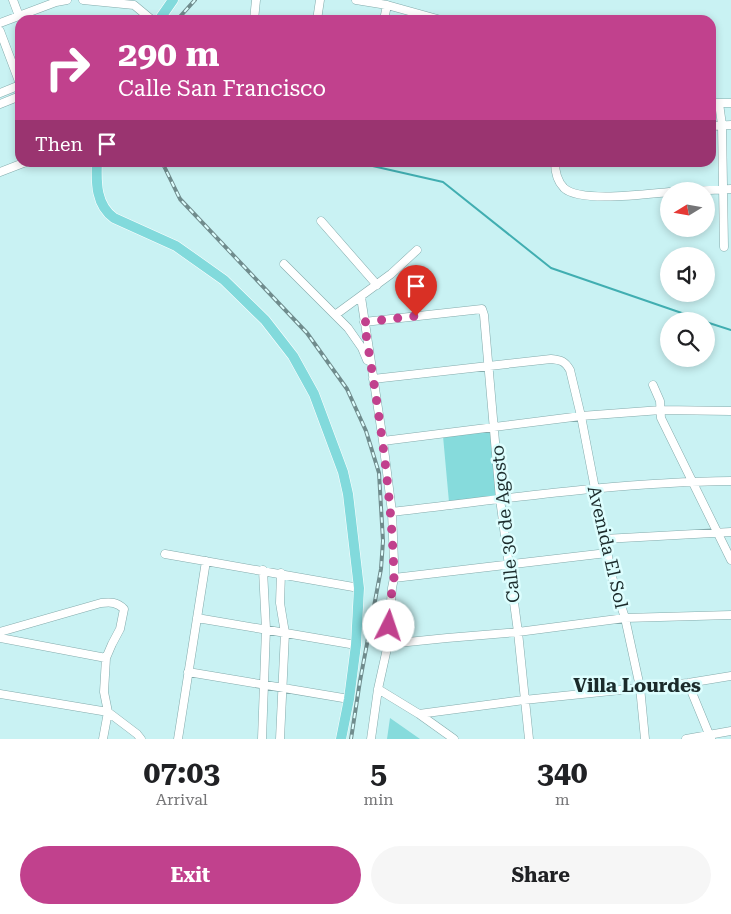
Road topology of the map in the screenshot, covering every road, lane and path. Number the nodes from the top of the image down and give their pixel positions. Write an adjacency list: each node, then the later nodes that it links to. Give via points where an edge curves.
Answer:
1 (13, 0): 10 (street)
2 (67, 0): 11 (street)
3 (83, 0): 8 (street)
4 (173, 0): 13 (main road)
5 (256, 0): 14 (street)
6 (320, 0): 15 (street)
7 (356, 0): 9 (street)
8 (134, 2): 12 (street)
9 (387, 5): 16 (street); 17 (street)
10 (19, 15)
11 (22, 15)
12 (147, 15)
13 (162, 15)
14 (254, 15)
15 (318, 15)
16 (385, 15)
17 (423, 15)
18 (15, 17): 19 (street)
19 (0, 23)
20 (0, 31): 21 (street)
21 (15, 72)
22 (15, 87): 23 (street)
23 (0, 93)
24 (15, 98): 26 (street)
25 (716, 103): 27 (street)
26 (0, 104)
27 (731, 104)
28 (716, 106): 29 (street)
29 (722, 125): 30 (street); 31 (street); 36 (street)
30 (731, 125)
31 (716, 126)
32 (15, 166): 35 (street)
33 (97, 167): 70 (main road, via 99,198 107,213 176,246 224,280 265,320 293,356 314,394 343,472 353,526)
34 (556, 167): 37 (street, via 558,181 574,194)
35 (0, 172)
36 (727, 189): 39 (street)
37 (660, 192)
38 (321, 221): 42 (street)
39 (724, 247)
40 (417, 250): 42 (street)
41 (284, 264): 44 (street)
42 (377, 285): 43 (street)
43 (361, 297): 44 (street); 45 (street)
44 (335, 315): 47 (street, via 362,348)
45 (364, 322): 46 (street, Calle 30 de Agosto, via 482,309); 47 (street)
46 (489, 367): 47 (street); 51 (street, Avenida El Sol, via 561,360 570,370); 52 (street, Calle 30 de Agosto)
47 (373, 379): 53 (street)
48 (653, 385): 49 (street)
49 (661, 410): 50 (street); 51 (street); 55 (street, via 661,418)
50 (731, 411)
51 (581, 416): 52 (street); 56 (street, Avenida El Sol)
52 (495, 427): 53 (street); 57 (street, Calle 30 de Agosto)
53 (383, 441): 58 (street)
54 (731, 481): 55 (street)
55 (693, 482): 56 (street); 60 (street)
56 (594, 490): 57 (street); 61 (street, Avenida El Sol)
57 (500, 499): 58 (street); 66 (street, Calle 30 de Agosto)
58 (392, 512): 69 (street)
59 (731, 532): 60 (street)
60 (717, 533): 61 (street); 64 (street)
61 (604, 539): 62 (street, Avenida El Sol)
62 (607, 553): 66 (street); 73 (street, Avenida El Sol)
63 (165, 554): 65 (street)
64 (731, 560)
65 (206, 561): 67 (street); 72 (street)
66 (508, 565): 69 (street); 76 (street, Calle 30 de Agosto)
67 (263, 570): 68 (street); 74 (street)
68 (281, 573): 70 (street); 77 (street, via 280,603)
69 (394, 578): 79 (street)
70 (359, 588): 80 (main road)
71 (731, 615): 73 (street)
72 (196, 618): 74 (street); 82 (street)
73 (625, 618): 76 (street); 86 (street, Avenida El Sol)
74 (266, 629): 77 (street); 85 (street)
75 (0, 632): 81 (street, via 101,603 119,603 124,615)
76 (518, 632): 79 (street); 91 (street, Calle 30 de Agosto)
77 (285, 633): 80 (street); 87 (street)
78 (0, 638): 81 (street)
79 (388, 644): 88 (street)
80 (356, 645): 90 (main road)
81 (106, 658): 92 (street, via 104,692)
82 (188, 672): 85 (street); 98 (street)
83 (731, 676): 84 (street)
84 (688, 683): 86 (street); 95 (street)
85 (265, 686): 87 (street); 99 (street)
86 (640, 687): 91 (street); 105 (street, Avenida El Sol)
87 (282, 688): 90 (street); 100 (street)
88 (378, 689): 93 (street); 102 (street)
89 (0, 694): 92 (street)
90 (349, 699): 101 (main road)
91 (524, 700): 93 (street); 104 (street, Calle 30 de Agosto)
92 (108, 712): 96 (street); 97 (street)
93 (419, 714): 103 (street)
94 (731, 731): 95 (street)
95 (711, 737): 106 (street)
96 (103, 739)
97 (141, 739)
98 (178, 739)
99 (262, 739)
100 (280, 739)
101 (341, 739)
102 (371, 739)
103 (454, 739)
104 (529, 739)
105 (645, 739)
106 (686, 739)

